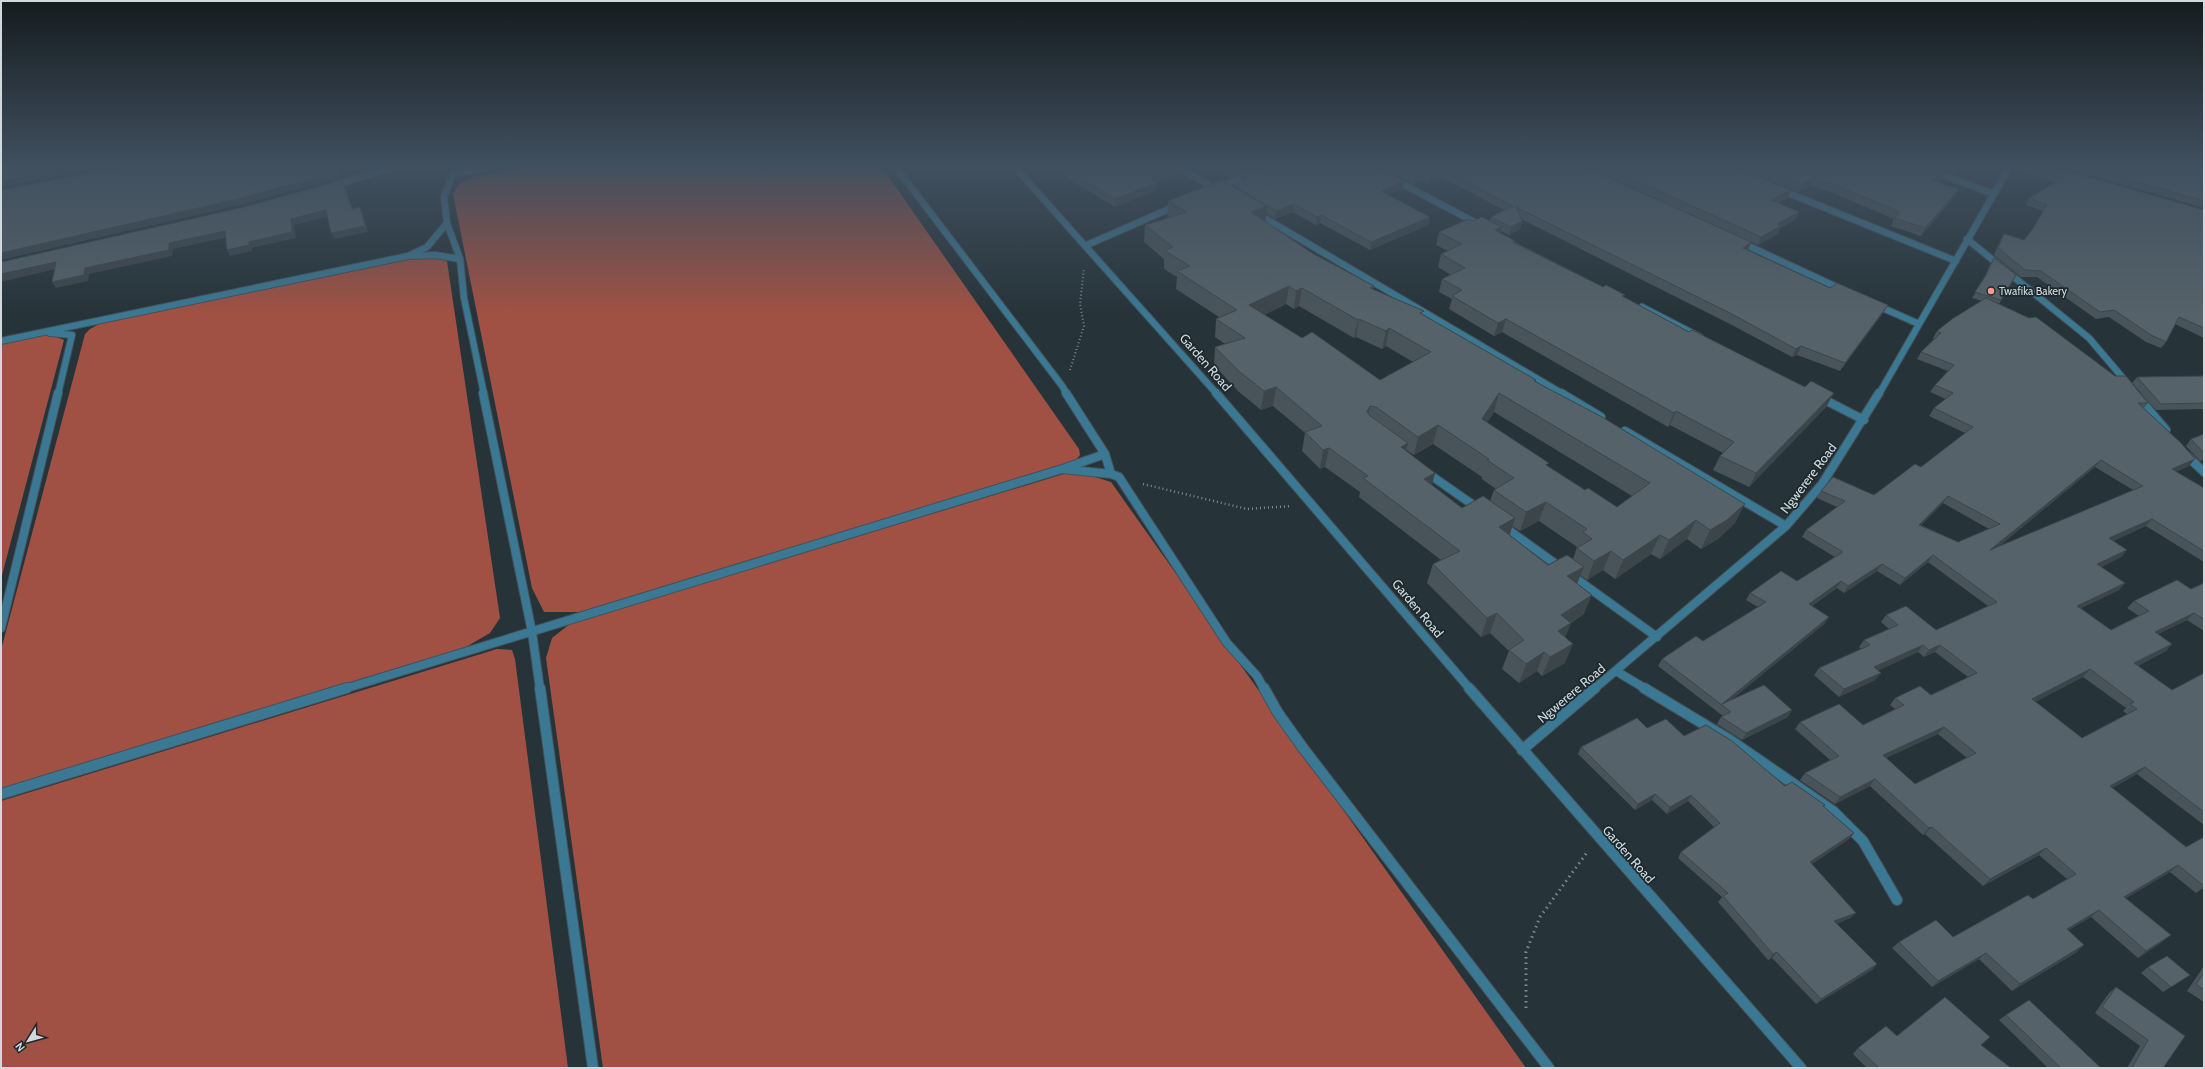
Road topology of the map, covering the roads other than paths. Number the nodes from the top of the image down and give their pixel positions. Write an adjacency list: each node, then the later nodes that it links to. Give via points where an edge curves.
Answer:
1 (446, 216): 9 (street)
2 (933, 216): 32 (street, via 1063,387)
3 (1060, 216): 13 (street, Garden Road)
4 (1153, 216): 13 (street)
5 (1261, 216): 28 (street)
6 (1464, 216): 10 (street)
7 (1845, 216): 16 (street)
8 (1981, 216): 12 (street, Ngwerere Road)
9 (447, 224): 14 (street, via 427,246); 15 (street)
10 (1490, 230)
11 (1732, 238): 17 (street)
12 (1967, 239): 16 (street, Ngwerere Road); 30 (street, via 2089,338)
13 (1087, 245): 44 (street, Garden Road, via 1314,504)
14 (408, 256): 15 (street, via 435,255); 20 (street)
15 (460, 259): 41 (street, via 464,298)
16 (1956, 261): 21 (street, Ngwerere Road)
17 (1847, 291)
18 (1868, 301): 21 (street)
19 (1638, 305): 25 (street)
20 (95, 320): 22 (street); 23 (street, via 78,326)
21 (1919, 324): 27 (street, Ngwerere Road)
22 (43, 332): 23 (street); 24 (street)
23 (72, 335): 40 (street)
24 (1, 341)
25 (1709, 341)
26 (1815, 395): 27 (street)
27 (1864, 420): 39 (street, Ngwerere Road, via 1822,484)
28 (1607, 421)
29 (1621, 429): 39 (street)
30 (2172, 438)
31 (2182, 450): 35 (street)
32 (1105, 454): 34 (street); 36 (street)
33 (1420, 467): 37 (street)
34 (1062, 469): 36 (street); 41 (street)
35 (2204, 472)
36 (1115, 476): 48 (street, via 1227,644 1258,676 1278,713 1303,748)
37 (1484, 513)
38 (1497, 522): 42 (street)
39 (1786, 526): 42 (street, Ngwerere Road)
40 (1, 628)
41 (532, 632): 45 (street); 47 (street)
42 (1657, 637): 43 (street, Ngwerere Road)
43 (1616, 671): 44 (street, Ngwerere Road); 46 (street, via 1730,740 1834,811 1863,840)
44 (1522, 750): 49 (street, Garden Road)
45 (1, 794)
46 (1897, 900)
47 (593, 1068)
48 (1549, 1068)
49 (1801, 1068)

